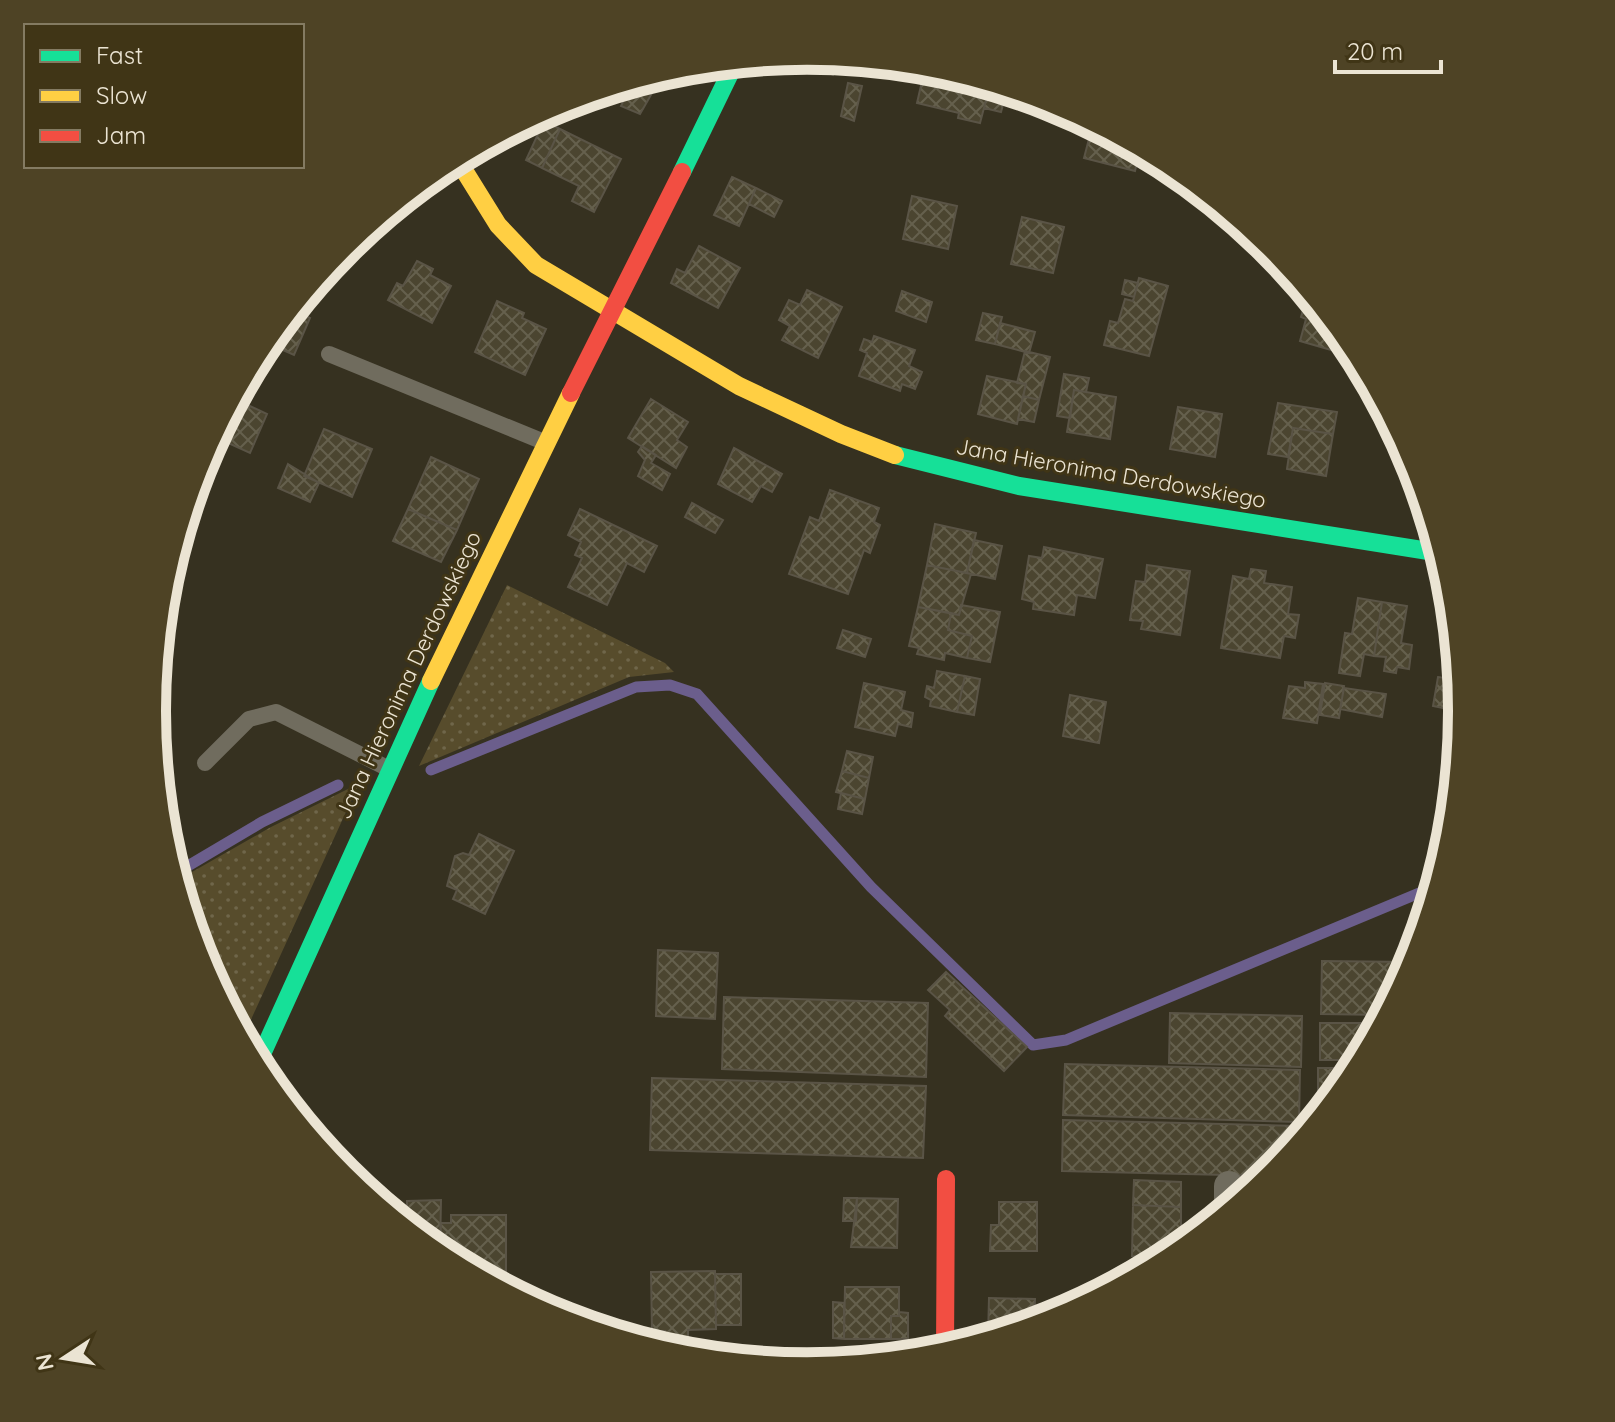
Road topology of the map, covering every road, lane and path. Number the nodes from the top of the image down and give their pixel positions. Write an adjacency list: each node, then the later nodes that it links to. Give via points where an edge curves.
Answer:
1 (729, 74): 3 (street, Jana Hieronima Derdowskiego)
2 (464, 170): 3 (street, Jana Hieronima Derdowskiego, via 521,252)
3 (615, 311): 5 (street, Jana Hieronima Derdowskiego); 6 (street, Jana Hieronima Derdowskiego, via 784,408 922,462 1019,486)
4 (329, 354): 5 (lane)
5 (545, 443): 8 (street, Jana Hieronima Derdowskiego)
6 (1428, 551)
7 (205, 763): 8 (lane, via 249,719 276,712)
8 (389, 769): 9 (street, Jana Hieronima Derdowskiego)
9 (264, 1050)
10 (946, 1179): 11 (street)
11 (945, 1337)

